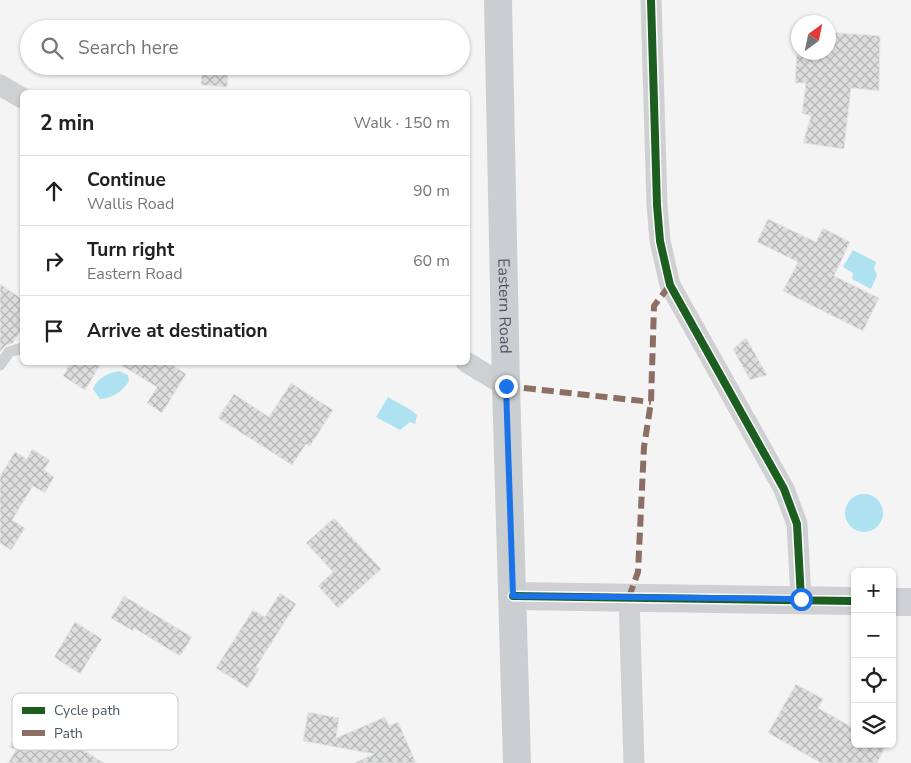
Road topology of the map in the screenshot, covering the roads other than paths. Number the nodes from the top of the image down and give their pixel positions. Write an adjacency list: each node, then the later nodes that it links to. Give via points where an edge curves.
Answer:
1 (498, 0): 8 (main road, Eastern Road)
2 (651, 0): 11 (street, via 657,205 660,240 670,285 784,489 797,524)
3 (0, 85): 4 (street)
4 (20, 97)
5 (20, 349): 6 (lane, via 9,352)
6 (0, 364)
7 (470, 364): 8 (street)
8 (506, 386): 9 (main road, Eastern Road)
9 (513, 596): 10 (street); 15 (main road, Eastern Road)
10 (629, 597): 11 (street); 16 (street)
11 (801, 599): 12 (street)
12 (851, 601)
13 (896, 602): 14 (street)
14 (911, 602)
15 (517, 763)
16 (634, 763)

